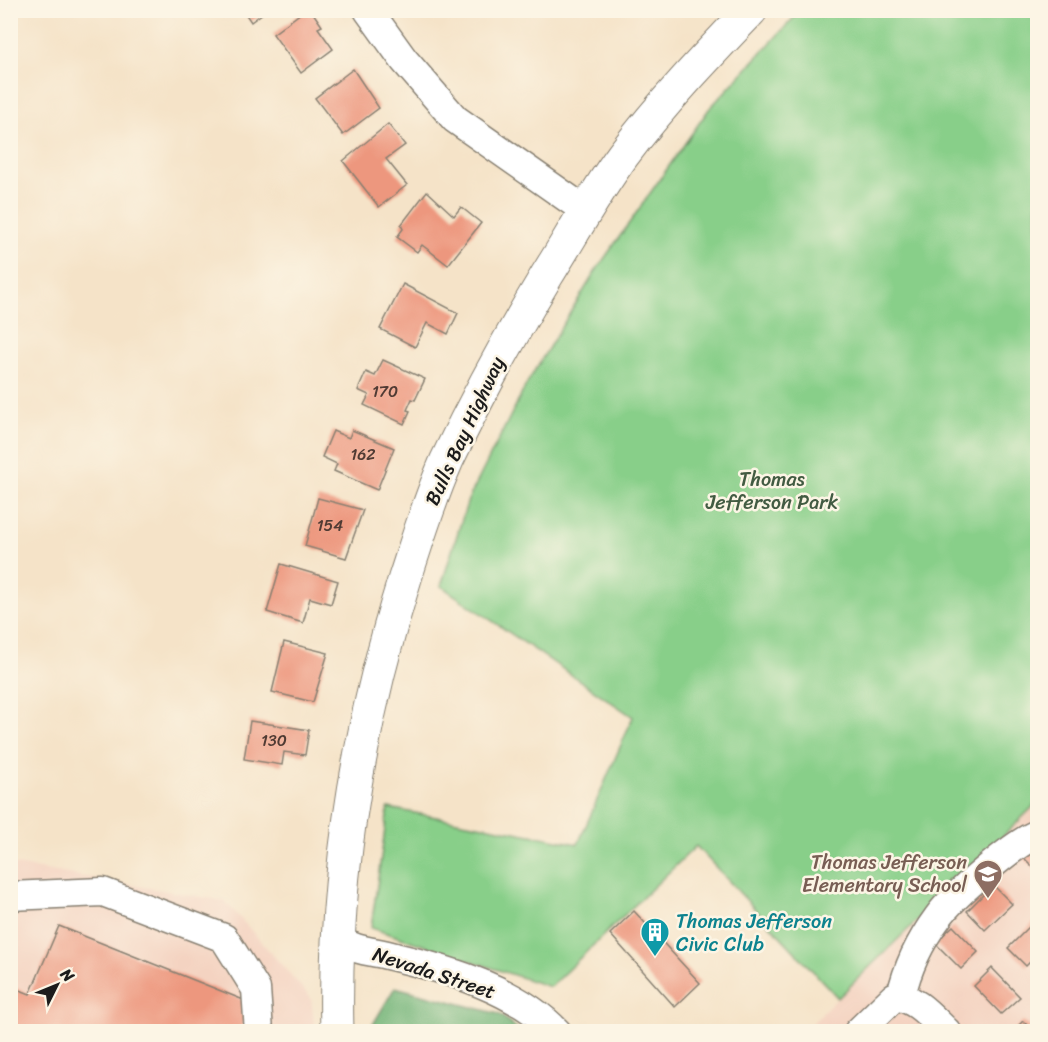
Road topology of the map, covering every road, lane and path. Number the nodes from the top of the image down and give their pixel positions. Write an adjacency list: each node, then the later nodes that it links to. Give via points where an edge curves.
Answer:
1 (368, 10): 3 (street, via 404,60 455,119)
2 (752, 10): 3 (main road, Bulls Bay Highway, via 623,154)
3 (586, 212): 6 (main road, Bulls Bay Highway, via 497,361 428,507 377,676 360,749 339,910)
4 (1038, 834): 7 (street, via 1019,842 938,916 906,973)
5 (10, 896): 8 (street, via 103,892 224,938 256,989)
6 (339, 940): 9 (main road, Bulls Bay Highway); 10 (street, Nevada Street, via 353,950 399,957 479,983 545,1018)
7 (901, 996): 11 (street); 12 (street)
8 (259, 1032)
9 (337, 1032)
10 (557, 1032)
11 (858, 1032)
12 (947, 1032)

